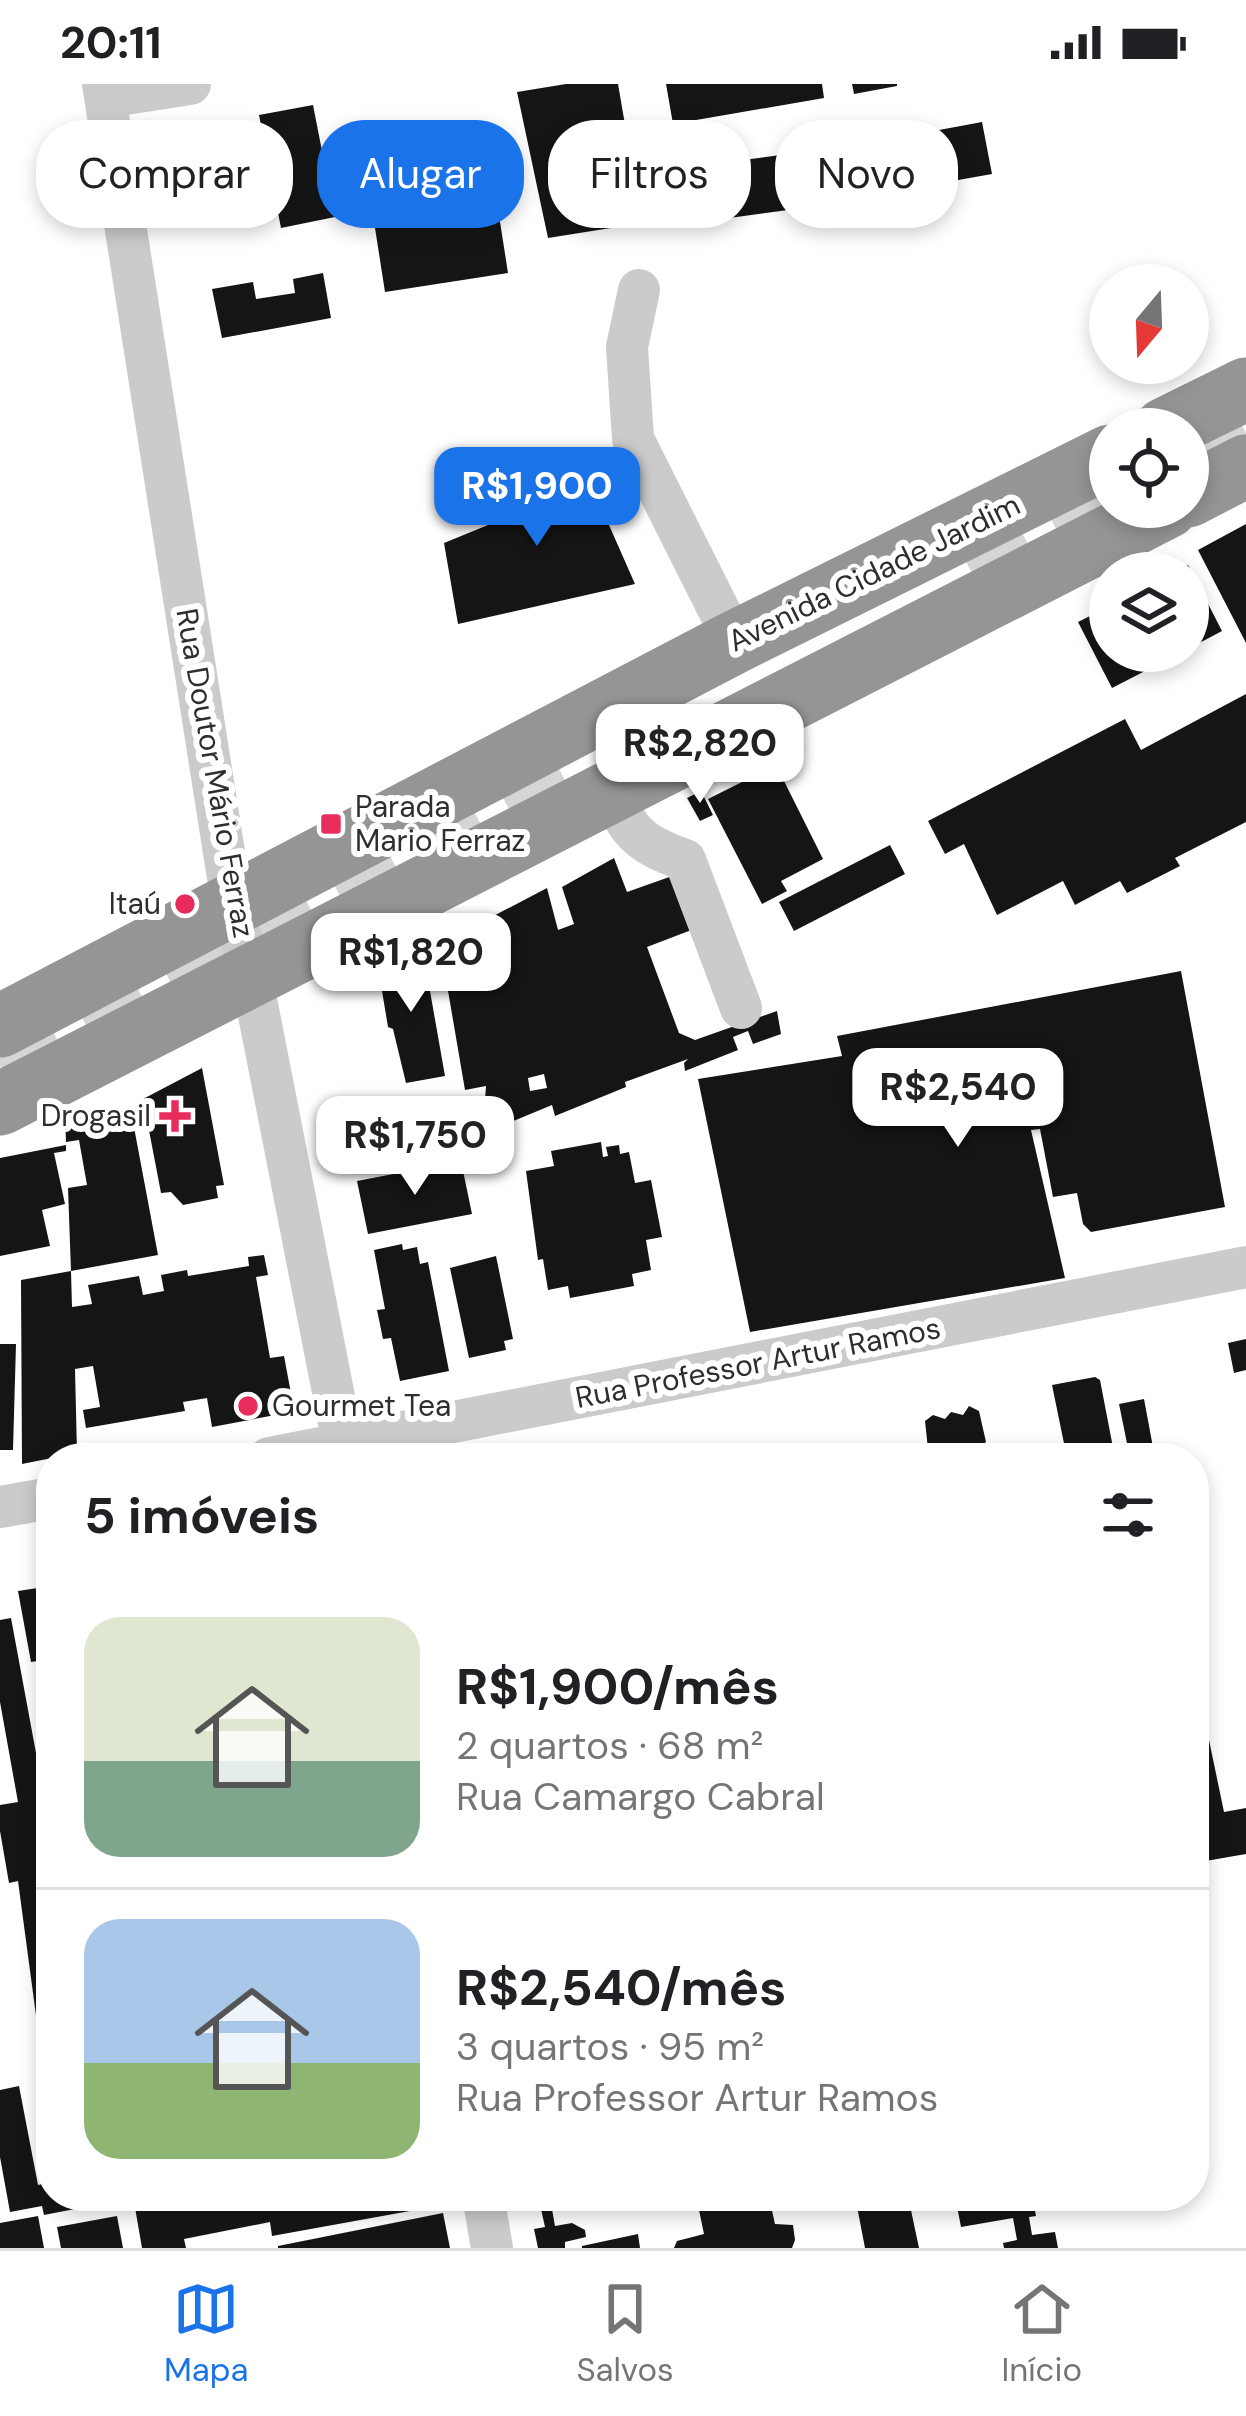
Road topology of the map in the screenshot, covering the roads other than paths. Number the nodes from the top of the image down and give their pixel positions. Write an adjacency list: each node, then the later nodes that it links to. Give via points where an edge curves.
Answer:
1 (190, 84): 2 (street)
2 (104, 90): 15 (street, Rua Doutor Mário Ferraz)
3 (639, 290): 13 (street, via 627,347 633,439)
4 (1246, 389): 6 (highway)
5 (1246, 398): 7 (highway)
6 (1208, 408)
7 (1209, 420)
8 (1089, 466): 13 (highway, Avenida Cidade Jardim)
9 (1246, 466): 10 (highway)
10 (1209, 485)
11 (1089, 490): 14 (highway)
12 (1122, 528): 14 (highway)
13 (735, 642): 15 (highway, Avenida Cidade Jardim)
14 (590, 779): 16 (highway); 17 (street, via 649,848 685,860)
15 (232, 903): 16 (street, Rua Doutor Mário Ferraz); 18 (highway, Avenida Cidade Jardim)
16 (251, 974): 19 (highway); 21 (street, Rua Doutor Mário Ferraz)
17 (741, 1008)
18 (0, 1026)
19 (0, 1104)
20 (1246, 1268): 22 (street, Rua Professor Artur Ramos)
21 (343, 1443)
22 (384, 1443)
23 (36, 1501): 24 (street)
24 (0, 1507)
25 (486, 2211): 26 (street)
26 (493, 2248)

